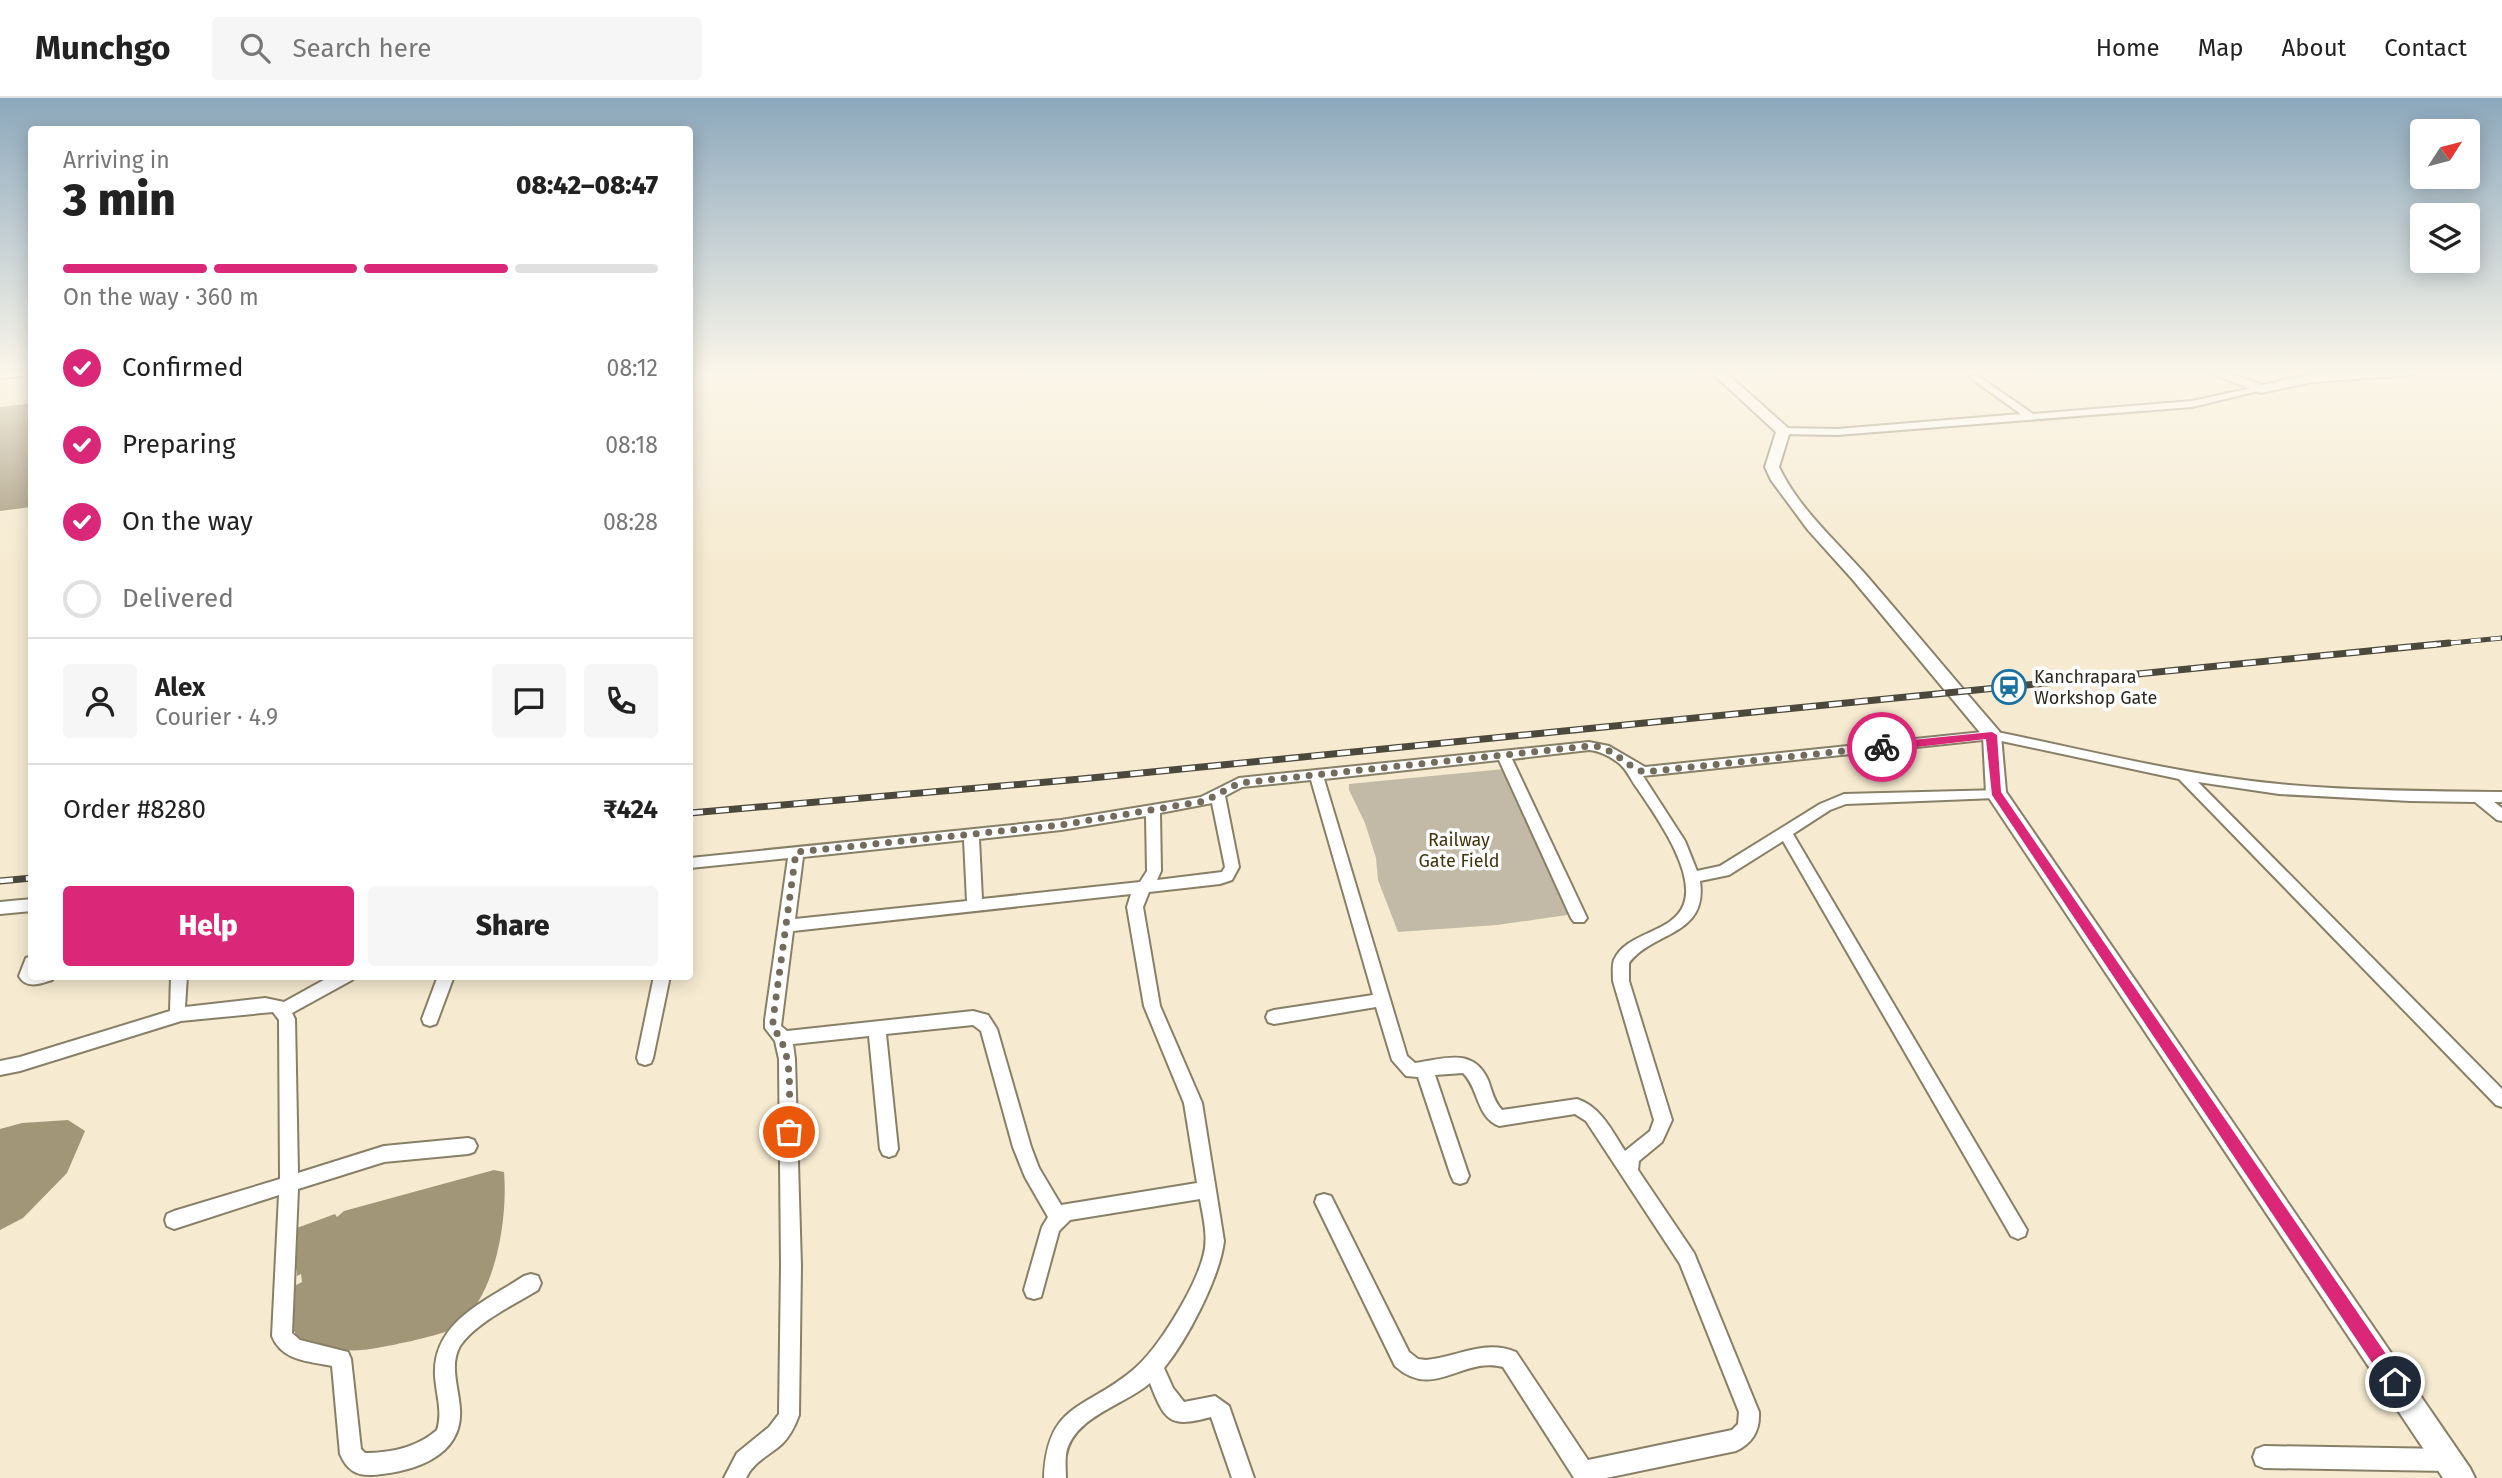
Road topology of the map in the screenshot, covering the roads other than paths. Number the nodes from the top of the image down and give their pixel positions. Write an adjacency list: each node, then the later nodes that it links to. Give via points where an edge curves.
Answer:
1 (1782, 435): 2 (street, via 1772,467 1778,480)
2 (1992, 735): 4 (street, via 1644,772); 6 (street); 8 (street)
3 (1503, 755): 4 (street, via 1598,745); 5 (street); 22 (street)
4 (1628, 765): 17 (street, via 1689,862)
5 (1316, 775): 7 (street, via 1239,783); 28 (street)
6 (2183, 775): 9 (street, via 2279,789); 38 (street)
7 (1217, 793): 11 (street, via 1205,801); 18 (street, via 1231,873 1220,879)
8 (1996, 793): 13 (street, via 1855,797 1825,807); 53 (street)
9 (2479, 797): 10 (street); 12 (street)
10 (2502, 797)
11 (1153, 810): 14 (street); 18 (street, via 1154,871)
12 (2502, 816)
13 (1786, 832): 17 (street, via 1724,871); 48 (street)
14 (971, 834): 15 (street); 20 (street)
15 (796, 852): 16 (street); 23 (street)
16 (693, 863)
17 (1693, 877): 41 (street, via 1691,908 1685,918 1633,948 1621,962 1621,981 1662,1120 1657,1137 1631,1157)
18 (1142, 888): 20 (street); 44 (street, via 1135,907 1152,1006 1193,1103)
19 (28, 905): 21 (street)
20 (975, 906): 23 (street)
21 (0, 908)
22 (1579, 918)
23 (786, 926): 34 (street, via 773,1020 773,1028)
24 (179, 980): 30 (street, via 177,1008)
25 (339, 980): 29 (street)
26 (445, 980): 32 (street)
27 (661, 980): 35 (street)
28 (1382, 1000): 31 (street); 37 (street, via 1400,1060 1412,1071)
29 (283, 1010): 30 (street, via 265,1005); 43 (street, via 288,1019)
30 (181, 1014): 36 (street)
31 (1274, 1017)
32 (430, 1019)
33 (877, 1028): 34 (street); 40 (street); 46 (street, via 982,1020 989,1029 1026,1158)
34 (783, 1038): 55 (street, via 788,1059 789,1415 785,1428 747,1456)
35 (645, 1058)
36 (0, 1068)
37 (1424, 1069): 41 (street, via 1468,1065 1477,1075 1491,1112 1499,1118 1577,1106 1592,1116); 42 (street)
38 (2502, 1100)
39 (468, 1146): 43 (street, via 396,1152)
40 (889, 1150)
41 (1629, 1171): 54 (street, via 1688,1259 1749,1412 1750,1425 1736,1440)
42 (1460, 1176)
43 (289, 1182): 47 (street); 49 (street, via 282,1336 296,1350 341,1359 351,1454 360,1464 378,1465 431,1451 442,1443 449,1420 449,1346 458,1332)
44 (1208, 1189): 46 (street, via 1076,1208); 51 (street, via 1213,1257)
45 (1324, 1202): 54 (street, via 1402,1359 1414,1369 1427,1370 1487,1355 1509,1359)
46 (1058, 1217): 50 (street, via 1051,1227)
47 (174, 1220)
48 (2018, 1230)
49 (531, 1283)
50 (1034, 1290)
51 (1153, 1366): 56 (street, via 1065,1428 1053,1463); 57 (street, via 1172,1407 1179,1412 1214,1406 1222,1413)
52 (2264, 1458): 53 (street)
53 (2454, 1469)
54 (1585, 1475)
55 (735, 1478)
56 (1055, 1478)
57 (1243, 1478)

